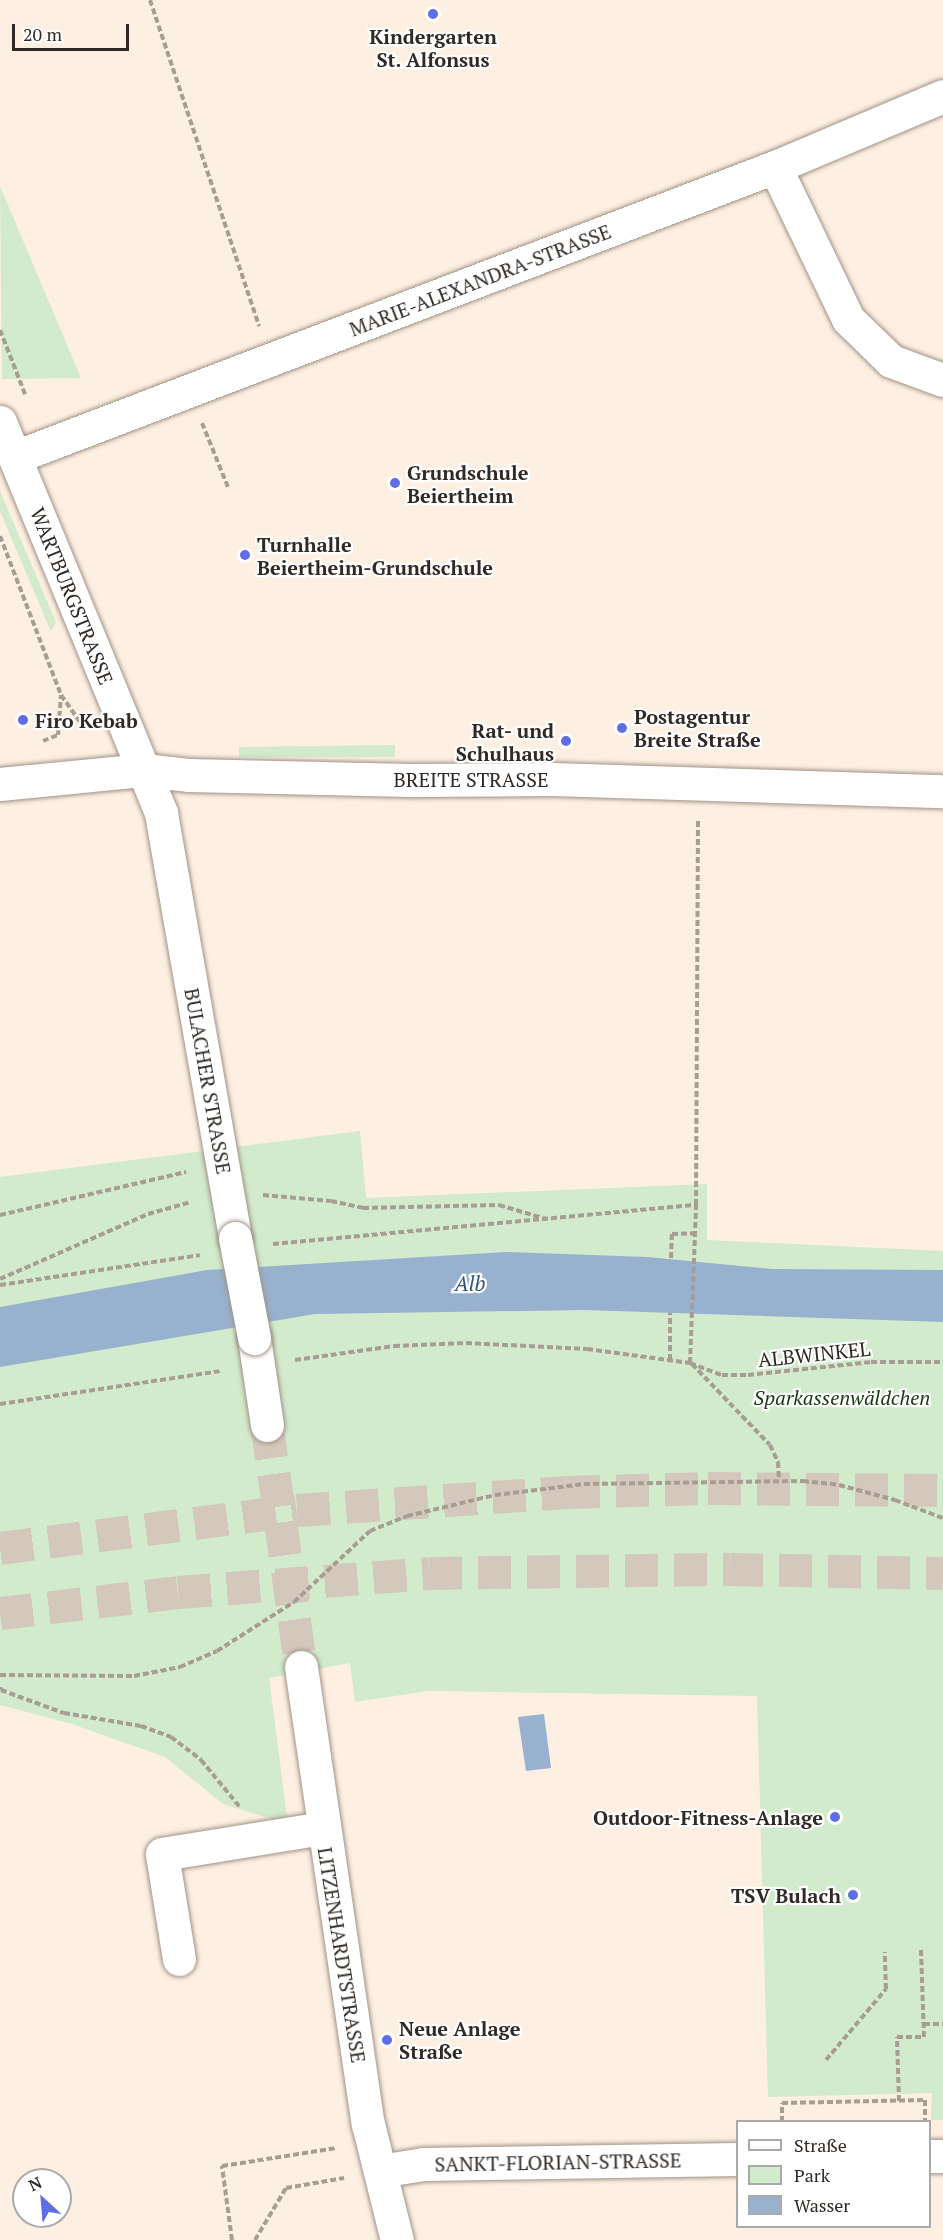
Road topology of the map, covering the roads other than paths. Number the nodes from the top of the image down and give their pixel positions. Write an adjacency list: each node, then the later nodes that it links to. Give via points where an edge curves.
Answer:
1 (943, 96): 2 (street, MARIE-ALEXANDRA-STRASSE)
2 (775, 167): 3 (street, via 848,319 891,361); 5 (street, MARIE-ALEXANDRA-STRASSE)
3 (943, 380)
4 (0, 422): 5 (street, WARTBURGSTRASSE)
5 (15, 457): 6 (street, WARTBURGSTRASSE)
6 (144, 771): 7 (street, BREITE STRASSE); 8 (street, BREITE STRASSE, via 360,780 552,778); 9 (street, BULACHER STRASSE, bridge, via 161,813)
7 (14, 783)
8 (943, 791)
9 (261, 1380)
10 (301, 1667): 11 (street, LITZENHARDTSTRASSE)
11 (322, 1828): 12 (street, via 162,1854); 13 (street, LITZENHARDTSTRASSE)
12 (179, 1959)
13 (377, 2157): 14 (street, SANKT-FLORIAN-STRASSE, via 423,2164); 15 (street, LITZENHARDTSTRASSE)
14 (736, 2159)
15 (397, 2240)

